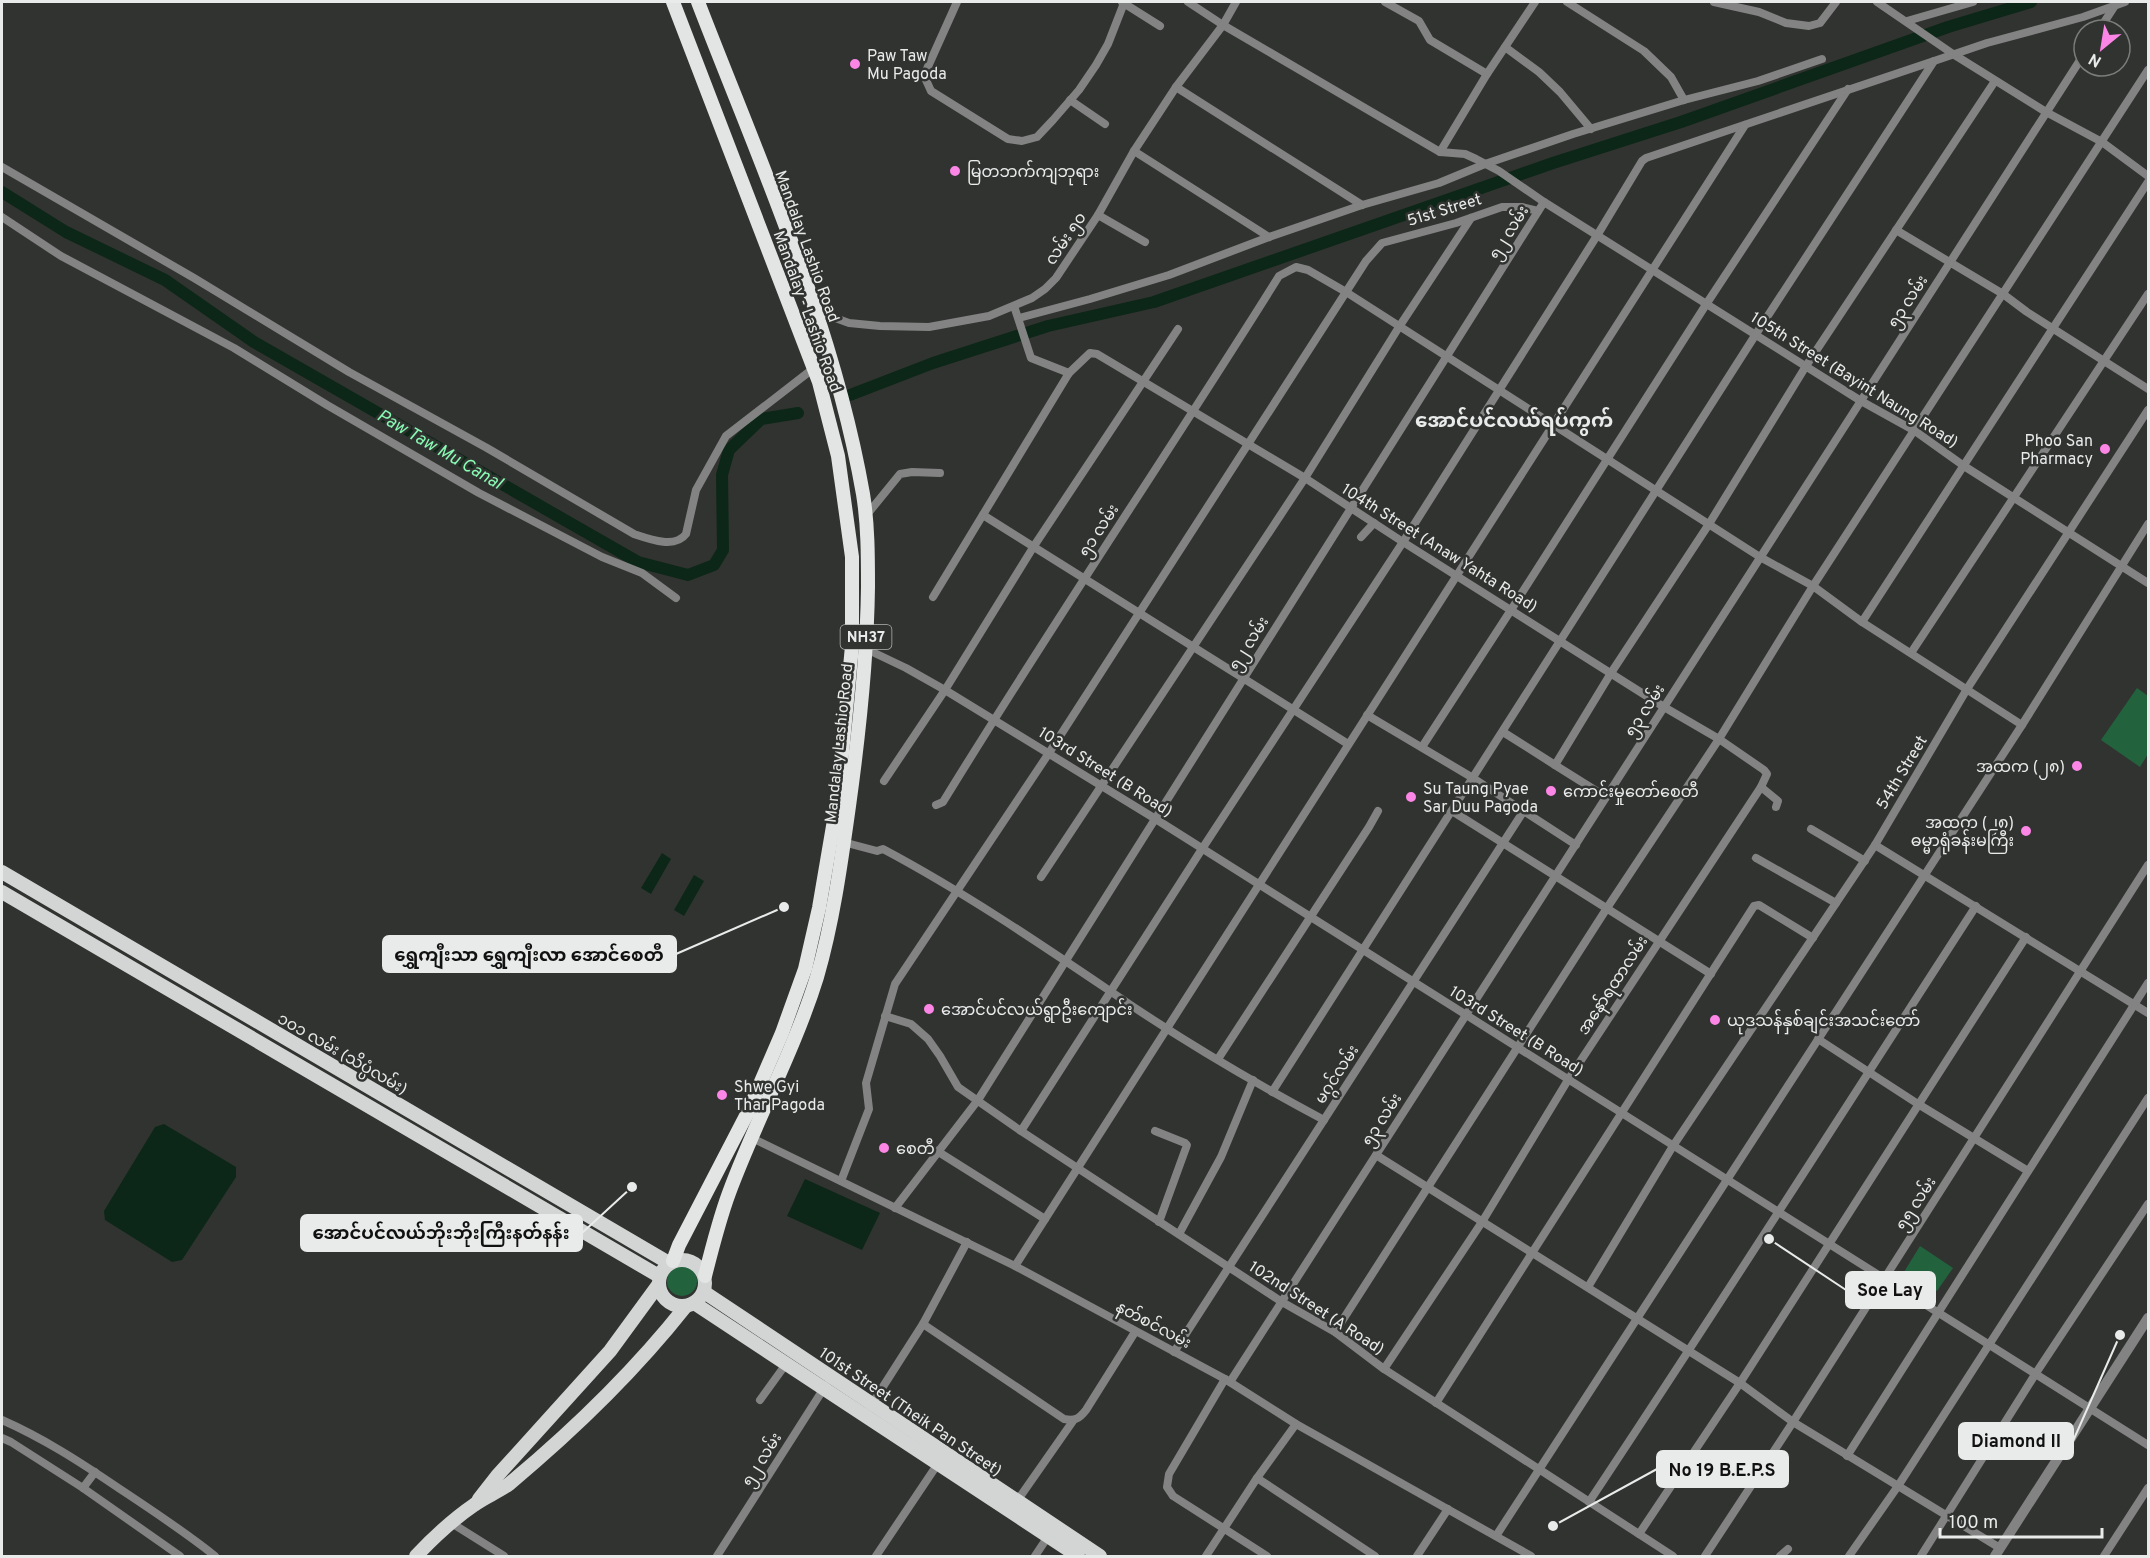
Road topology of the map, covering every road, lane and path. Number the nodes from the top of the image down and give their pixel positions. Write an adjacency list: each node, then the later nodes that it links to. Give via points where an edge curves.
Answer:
1 (673, 2): 70 (highway, Mandalay - Lashio Road / NH37)
2 (698, 2): 60 (highway, Mandalay Lashio Road / NH37)
3 (957, 2): 30 (street, via 926,71 931,91 1008,139 1022,141 1037,137)
4 (1123, 2): 19 (street); 30 (street, via 1104,51)
5 (1188, 2): 18 (street)
6 (1236, 2): 18 (street, လမ်း ၅၀)
7 (1385, 2): 26 (street, via 1419,21 1430,40)
8 (1535, 2): 20 (street)
9 (1567, 2): 31 (street, via 1644,51 1671,76)
10 (1714, 2): 11 (street, via 1809,26 1820,23)
11 (1836, 2)
12 (1877, 2): 17 (street)
13 (1973, 2): 17 (street)
14 (2126, 2): 15 (street)
15 (2114, 6): 16 (street); 21 (street)
16 (2106, 18)
17 (1907, 21): 21 (street)
18 (1223, 25): 28 (street, လမ်း ၅၀); 38 (street)
19 (1160, 26)
20 (1505, 47): 26 (street); 35 (street, via 1539,72)
21 (1949, 51): 23 (street); 27 (street)
22 (1822, 59): 31 (street)
23 (1934, 61): 29 (street); 65 (street)
24 (2148, 70): 36 (street)
25 (2072, 72): 32 (street, ၅၃ လမ်း)
26 (1487, 74): 38 (street)
27 (1995, 81): 32 (street); 49 (street)
28 (1176, 87): 37 (street, လမ်း ၅၀); 44 (street)
29 (1848, 89): 34 (street); 58 (street)
30 (1070, 100): 33 (street)
31 (1684, 100): 35 (street)
32 (2046, 112): 36 (street); 53 (street, ၅၃ လမ်း)
33 (1105, 124)
34 (1744, 125): 50 (street, via 1646,158); 54 (street)
35 (1592, 129): 39 (street)
36 (2102, 142): 41 (street); 56 (street)
37 (1134, 151): 46 (street, လမ်း ၅၀); 51 (street)
38 (1440, 152): 39 (street, via 1465,154)
39 (1485, 164): 43 (street, 105th Street (Bayint Naung Road)); 44 (street, via 1439,183)
40 (2, 167): 70 (street, via 349,372 634,534 652,540 669,542 683,538 696,489 723,440)
41 (2148, 176)
42 (2148, 182): 64 (street)
43 (1544, 202): 45 (street, ၅၂ လမ်း); 50 (street, 105th Street (Bayint Naung Road))
44 (1362, 205): 51 (street)
45 (1538, 211): 48 (street, 51st Street, via 1502,207); 66 (street, ၅၂ လမ်း)
46 (1098, 215): 52 (street); 59 (street, လမ်း ၅၀, via 1045,290)
47 (2, 217): 104 (street, via 61,256 234,348 479,492 602,557 642,573)
48 (1471, 218): 55 (street, 51st Street, via 1382,243); 62 (street)
49 (1896, 231): 53 (street); 69 (street)
50 (1598, 234): 54 (street, 105th Street (Bayint Naung Road)); 74 (street)
51 (1269, 237): 61 (street, via 1169,275)
52 (1145, 242)
53 (1950, 262): 56 (street); 75 (street, ၅၃ လမ်း)
54 (1652, 268): 58 (street, 105th Street (Bayint Naung Road)); 78 (street)
55 (1346, 292): 62 (street); 77 (street, ၅၁ လမ်း, via 1296,267 1279,276); 80 (street, 51st Street)
56 (2003, 294): 64 (street); 79 (street)
57 (2148, 294): 68 (street)
58 (1707, 303): 65 (street, 105th Street (Bayint Naung Road)); 81 (street)
59 (1014, 306): 60 (street, လမ်း ၅၀, via 989,316 929,327 849,323); 61 (street)
60 (816, 311): 67 (highway, Mandalay Lashio Road / NH37)
61 (1019, 318): 71 (street, via 1029,354 1036,361)
62 (1399, 327): 66 (street); 84 (street)
63 (1178, 328): 72 (street)
64 (2053, 328): 68 (street); 82 (street)
65 (1756, 334): 69 (street, 105th Street (Bayint Naung Road)); 85 (street)
66 (1446, 357): 74 (street); 87 (street, ၅၂ လမ်း)
67 (831, 359): 70 (street); 89 (highway, Mandalay Lashio Road / NH37, via 843,399)
68 (2104, 361): 73 (street); 86 (street)
69 (1806, 366): 75 (street, 105th Street (Bayint Naung Road)); 91 (street)
70 (814, 368): 110 (highway, Mandalay - Lashio Road / NH37, via 838,456)
71 (1069, 373): 72 (street, 104th Street (Anaw Yahta Road), via 1090,353); 88 (street)
72 (1144, 380): 77 (street, 104th Street (Anaw Yahta Road)); 96 (street)
73 (2148, 389)
74 (1500, 390): 78 (street); 95 (street)
75 (1861, 401): 79 (street, 105th Street (Bayint Naung Road)); 97 (street, ၅၃ လမ်း)
76 (2148, 410): 93 (street, 54th Street)
77 (1194, 411): 80 (street, 104th Street (Anaw Yahta Road)); 100 (street, ၅၁ လမ်း)
78 (1552, 424): 81 (street); 99 (street)
79 (1915, 431): 82 (street, 105th Street (Bayint Naung Road)); 102 (street)
80 (1248, 444): 84 (street, 104th Street (Anaw Yahta Road)); 106 (street, 51st Street)
81 (1606, 459): 85 (street); 105 (street)
82 (1964, 466): 86 (street, 105th Street (Bayint Naung Road)); 107 (street)
83 (940, 473): 89 (street, via 900,474)
84 (1305, 478): 87 (street, 104th Street (Anaw Yahta Road)); 109 (street)
85 (1657, 491): 91 (street); 108 (street)
86 (2013, 497): 93 (street, 105th Street (Bayint Naung Road)); 111 (street)
87 (1351, 508): 90 (street, 104th Street (Anaw Yahta Road)); 113 (street, ၅၂ လမ်း)
88 (983, 515): 96 (street); 103 (street)
89 (865, 517): 110 (highway, Mandalay Lashio Road / NH37, via 868,558)
90 (1374, 523): 94 (street); 95 (street, 104th Street (Anaw Yahta Road))
91 (1709, 524): 97 (street); 112 (street)
92 (2148, 524): 98 (street)
93 (2068, 533): 98 (street, 105th Street (Bayint Naung Road)); 114 (street, 54th Street)
94 (1361, 537)
95 (1403, 542): 99 (street, 104th Street (Anaw Yahta Road)); 117 (street)
96 (1034, 546): 100 (street); 115 (street)
97 (1761, 557): 102 (street); 116 (street, ၅၃ လမ်း)
98 (2121, 566): 101 (street, 105th Street (Bayint Naung Road)); 120 (street)
99 (1456, 575): 105 (street, 104th Street (Anaw Yahta Road)); 118 (street)
100 (1084, 579): 106 (street); 119 (street, ၅၁ လမ်း)
101 (2148, 583)
102 (1813, 586): 107 (street); 122 (street)
103 (933, 597)
104 (676, 598)
105 (1511, 610): 108 (street, 104th Street (Anaw Yahta Road)); 124 (street)
106 (1138, 612): 109 (street); 125 (street, 51st Street)
107 (1862, 622): 111 (street)
108 (1561, 642): 112 (street, 104th Street (Anaw Yahta Road)); 121 (street)
109 (1193, 645): 113 (street); 130 (street)
110 (859, 646): 115 (street, 103rd Street (B Road)); 140 (highway, Mandalay Lashio Road / NH37, via 861,706); 208 (highway, Mandalay - Lashio Road / NH37, via 838,797 805,969 748,1112)
111 (1911, 653): 114 (street)
112 (1611, 673): 116 (street, 104th Street (Anaw Yahta Road)); 126 (street)
113 (1244, 678): 117 (street); 138 (street, ၅၂ လမ်း)
114 (1967, 689): 120 (street); 143 (street, 54th Street)
115 (945, 690): 119 (street, 103rd Street (B Road)); 129 (street)
116 (1664, 707): 122 (street, 104th Street (Anaw Yahta Road)); 132 (street, ၅၃ လမ်း)
117 (1293, 710): 123 (street); 144 (street)
118 (1367, 716): 123 (street); 124 (street)
119 (994, 719): 125 (street, 103rd Street (B Road)); 133 (street, ၅၁ လမ်း, via 943,802)
120 (2022, 725): 149 (street)
121 (1503, 732): 126 (street); 128 (street)
122 (1719, 739): 127 (street, 104th Street (Anaw Yahta Road)); 157 (street)
123 (1348, 744): 152 (street)
124 (1422, 747): 128 (street)
125 (1049, 753): 130 (street, 103rd Street (B Road)); 153 (street, 51st Street)
126 (1555, 765): 132 (street)
127 (1764, 770): 131 (street, အနော်ရထာလမ်း, via 1767,774)
128 (1473, 778): 136 (street); 137 (street)
129 (884, 781)
130 (1101, 786): 138 (street, 103rd Street (B Road)); 151 (street)
131 (1761, 787): 134 (street, via 1778,801); 161 (street, အနော်ရထာလမ်း)
132 (1606, 797): 142 (street, ၅၃ လမ်း)
133 (936, 805)
134 (1776, 807)
135 (1378, 811): 158 (street)
136 (1452, 811): 141 (street); 162 (street)
137 (1523, 812): 141 (street, မဂ္ဂင်လမ်း); 142 (street)
138 (1154, 818): 144 (street, 103rd Street (B Road)); 163 (street, ၅၂ လမ်း)
139 (1811, 829): 146 (street)
140 (843, 842): 153 (street, via 877,851 883,849); 188 (highway, Mandalay Lashio Road / NH37, via 817,976)
141 (1503, 844): 150 (street); 166 (street, မဂ္ဂင်လမ်း)
142 (1576, 845): 150 (street, ၅၃ လမ်း)
143 (1875, 845): 146 (street, 54th Street); 149 (street)
144 (1202, 849): 152 (street, 103rd Street (B Road)); 168 (street)
145 (1756, 858): 155 (street)
146 (1865, 861): 155 (street, 54th Street)
147 (2148, 864): 164 (street, ၅၅ လမ်း)
148 (2, 872): 208 (main road, ၁၀၁ လမ်း (သိပ္ပံလမ်း))
149 (1924, 875): 156 (street); 174 (street)
150 (1555, 876): 157 (street); 172 (street, ၅၃ လမ်း)
151 (1041, 877)
152 (1258, 885): 158 (street, 103rd Street (B Road)); 173 (street)
153 (958, 891): 163 (street); 171 (street, 51st Street, via 895,984)
154 (2, 892): 213 (main road, ၁၀၁ လမ်း (သိပ္ပံလမ်း))
155 (1836, 903): 160 (street, 54th Street)
156 (1976, 906): 159 (street); 177 (street)
157 (1607, 908): 161 (street); 175 (street)
158 (1310, 917): 162 (street, 103rd Street (B Road)); 176 (street)
159 (2026, 937): 164 (street); 183 (street)
160 (1813, 938): 165 (street, via 1756,904); 190 (street, 54th Street)
161 (1659, 940): 165 (street); 179 (street, အနော်ရထာလမ်း)
162 (1362, 950): 166 (street, 103rd Street (B Road)); 180 (street)
163 (1066, 960): 168 (street); 182 (street, ၅၂ လမ်း)
164 (2080, 971): 169 (street); 189 (street, ၅၅ လမ်း)
165 (1711, 974): 184 (street)
166 (1413, 983): 172 (street, 103rd Street (B Road)); 185 (street, မဂ္ဂင်လမ်း)
167 (2148, 983): 169 (street)
168 (1110, 992): 173 (street); 186 (street)
169 (2135, 1004): 170 (street); 194 (street)
170 (2148, 1013)
171 (885, 1016): 182 (street, 102nd Street (A Road), via 911,1024 928,1039 958,1088); 196 (street, 51st Street, via 866,1083 869,1109)
172 (1466, 1016): 175 (street, 103rd Street (B Road)); 192 (street, ၅၃ လမ်း)
173 (1167, 1028): 176 (street); 193 (street)
174 (1818, 1039): 177 (street); 195 (street)
175 (1517, 1047): 179 (street, 103rd Street (B Road)); 197 (street)
176 (1218, 1059): 178 (street)
177 (1868, 1072): 183 (street); 200 (street)
178 (1253, 1080): 180 (street); 204 (street, via 1221,1157)
179 (1568, 1080): 184 (street, 103rd Street (B Road)); 203 (street, အနော်ရထာလမ်း)
180 (1272, 1092): 185 (street)
181 (2148, 1098): 224 (street)
182 (978, 1100): 186 (street, 102nd Street (A Road)); 191 (street, ၅၂ လမ်း)
183 (1918, 1104): 189 (street); 206 (street)
184 (1621, 1113): 190 (street, 103rd Street (B Road)); 207 (street)
185 (1324, 1120): 210 (street, မဂ္ဂင်လမ်း)
186 (1021, 1131): 193 (street, 102nd Street (A Road))
187 (1155, 1131): 202 (street, via 1187,1145)
188 (753, 1138): 196 (street, နတ်စင်လမ်း); 211 (highway, Mandalay Lashio Road / NH37, via 729,1191)
189 (1975, 1138): 194 (street); 212 (street, ၅၅ လမ်း)
190 (1673, 1146): 195 (street, 103rd Street (B Road)); 214 (street, 54th Street)
191 (937, 1151): 199 (street, ၅၂ လမ်း); 201 (street)
192 (1376, 1155): 197 (street); 216 (street, ၅၃ လမ်း)
193 (1076, 1168): 201 (street); 202 (street, 102nd Street (A Road))
194 (2028, 1171): 218 (street)
195 (1727, 1180): 200 (street, 103rd Street (B Road)); 220 (street)
196 (841, 1181): 199 (street, နတ်စင်လမ်း)
197 (1428, 1186): 203 (street); 223 (street)
198 (2148, 1204): 229 (street)
199 (895, 1208): 205 (street, နတ်စင်လမ်း)
200 (1777, 1211): 206 (street, 103rd Street (B Road)); 226 (street)
201 (1045, 1219): 209 (street)
202 (1159, 1222): 204 (street, 102nd Street (A Road))
203 (1482, 1222): 207 (street); 228 (street, အနော်ရထာလမ်း)
204 (1179, 1234): 210 (street, 102nd Street (A Road))
205 (967, 1242): 209 (street, နတ်စင်လမ်း); 221 (street)
206 (1828, 1244): 212 (street, 103rd Street (B Road)); 232 (street)
207 (1533, 1254): 214 (street); 234 (street)
208 (671, 1262): 211 (main road, via 692,1262); 213 (main road)
209 (1015, 1266): 222 (street, နတ်စင်လမ်း)
210 (1229, 1267): 216 (street, 102nd Street (A Road)); 225 (street, မဂ္ဂင်လမ်း)
211 (705, 1276): 215 (main road)
212 (1883, 1278): 218 (street, 103rd Street (B Road)); 239 (street, ၅၅ လမ်း)
213 (659, 1280): 217 (main road, via 660,1292 671,1303); 251 (main road, via 610,1351)
214 (1588, 1287): 220 (street)
215 (704, 1292): 217 (main road); 231 (main road, 101st Street (Theik Pan Street))
216 (1282, 1302): 223 (street, 102nd Street (A Road)); 230 (street, ၅၃ လမ်း)
217 (690, 1305): 227 (main road, 101st Street (Theik Pan Street)); 251 (main road, via 601,1403 555,1446 506,1486)
218 (1938, 1312): 224 (street, 103rd Street (B Road)); 243 (street)
219 (2148, 1318): 235 (street)
220 (1637, 1320): 226 (street); 245 (street)
221 (922, 1324): 236 (street); 238 (street, via 1064,1419)
222 (1135, 1332): 225 (street, နတ်စင်လမ်း); 238 (street, via 1086,1410)
223 (1335, 1332): 228 (street, 102nd Street (A Road))
224 (1989, 1345): 229 (street, 103rd Street (B Road)); 248 (street)
225 (1174, 1352): 230 (street, နတ်စင်လမ်း)
226 (1689, 1352): 232 (street); 250 (street)
227 (786, 1364): 231 (main road, 101st Street (Theik Pan Street)); 233 (street)
228 (1384, 1369): 234 (street, 102nd Street (A Road))
229 (2036, 1373): 235 (street, 103rd Street (B Road)); 254 (street)
230 (1227, 1381): 240 (street, နတ်စင်လမ်း); 256 (street, ၅၃ လမ်း, via 1167,1480 1173,1496)
231 (827, 1383): 236 (main road, 101st Street (Theik Pan Street)); 266 (street, ၅၂ လမ်း)
232 (1740, 1383): 239 (street); 258 (street)
233 (760, 1400)
234 (1436, 1403): 245 (street, 102nd Street (A Road))
235 (2091, 1408): 242 (street, 103rd Street (B Road)); 261 (street)
236 (868, 1410): 244 (main road, 101st Street (Theik Pan Street))
237 (2, 1420): 247 (street, via 37,1435)
238 (1073, 1421): 252 (street)
239 (1793, 1422): 243 (street); 277 (street, ၅၅ လမ်း)
240 (1296, 1424): 246 (street); 253 (street, နတ်စင်လမ်း)
241 (2, 1438): 247 (street)
242 (2148, 1445)
243 (1847, 1456): 248 (street)
244 (941, 1458): 252 (main road, 101st Street (Theik Pan Street)); 267 (street)
245 (1539, 1471): 250 (street, 102nd Street (A Road)); 259 (street)
246 (1257, 1478): 256 (street); 273 (street)
247 (89, 1480): 262 (street); 263 (street, via 198,1543)
248 (1898, 1486): 254 (street); 279 (street)
249 (2148, 1488): 281 (street)
250 (1589, 1502): 258 (street, 102nd Street (A Road))
251 (476, 1503): 255 (main road)
252 (1013, 1506): 257 (main road, 101st Street (Theik Pan Street))
253 (1448, 1509): 259 (street, နတ်စင်လမ်း); 274 (street)
254 (1948, 1515): 261 (street); 280 (street)
255 (450, 1522): 264 (main road); 265 (street)
256 (1225, 1528): 271 (street); 272 (street)
257 (1051, 1532): 268 (street); 269 (main road, 101st Street (Theik Pan Street)); 270 (main road, 101st Street (Theik Pan Street))
258 (1639, 1534): 276 (street, 102nd Street (A Road))
259 (1496, 1536): 275 (street, နတ်စင်လမ်း)
260 (1788, 1549): 278 (street)
261 (1997, 1554)
262 (180, 1557)
263 (215, 1557)
264 (416, 1557)
265 (504, 1557)
266 (717, 1557)
267 (876, 1557)
268 (1035, 1557)
269 (1078, 1557)
270 (1100, 1557)
271 (1206, 1557)
272 (1268, 1557)
273 (1376, 1557)
274 (1417, 1557)
275 (1531, 1557)
276 (1673, 1557)
277 (1705, 1557)
278 (1780, 1557)
279 (1849, 1557)
280 (1921, 1557)
281 (2104, 1557)

